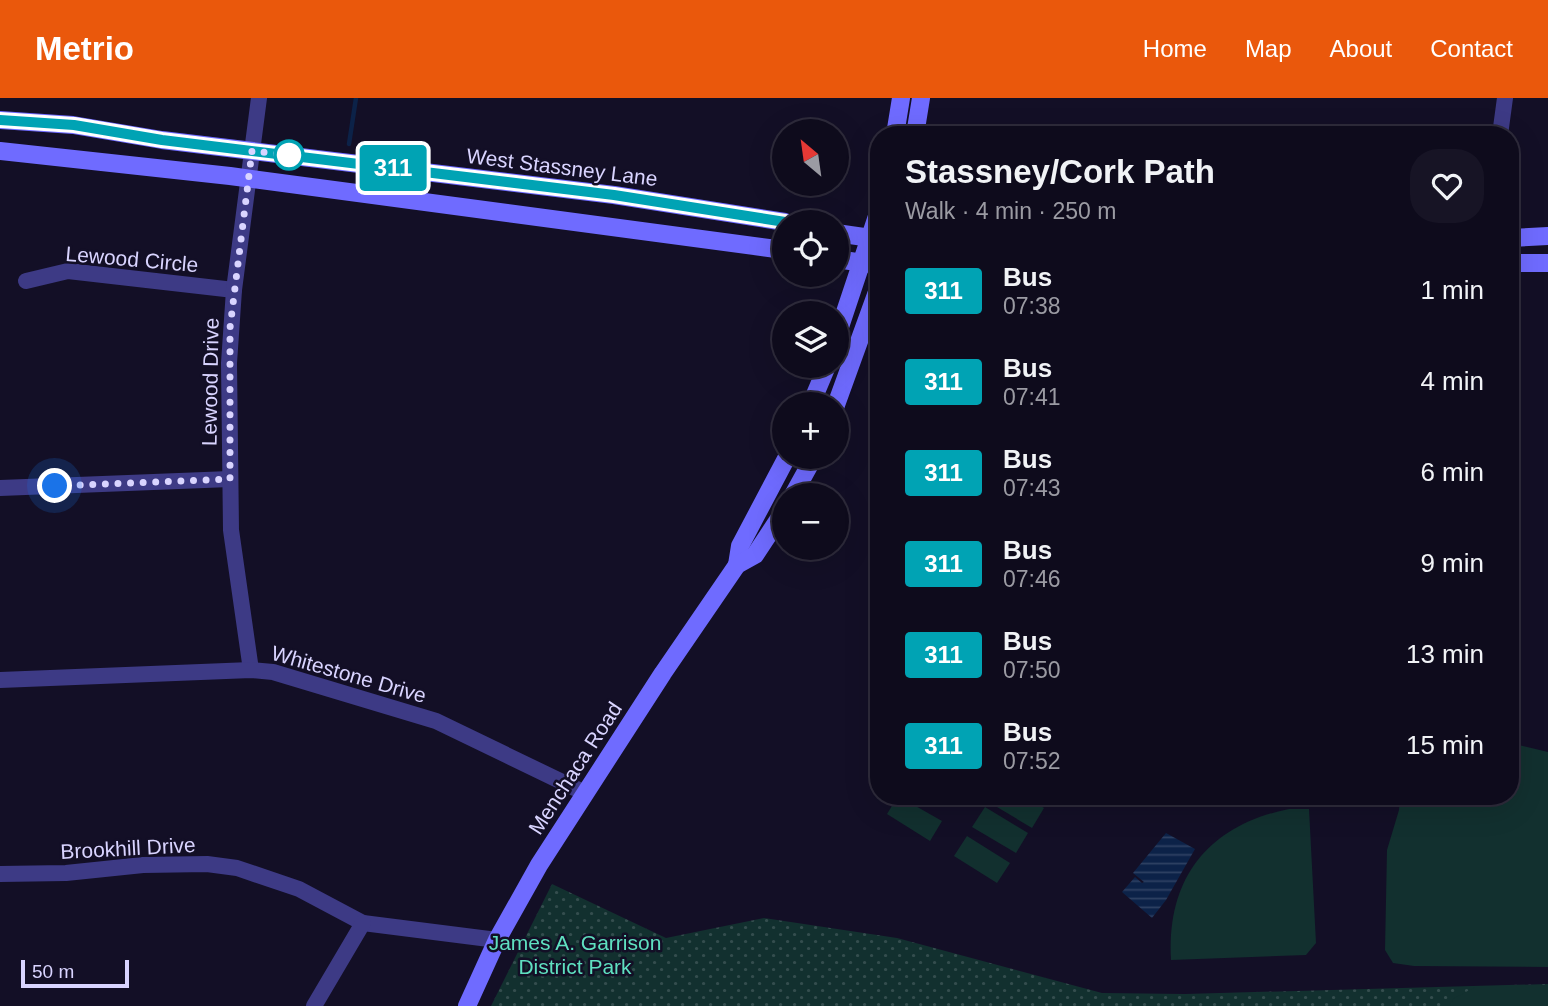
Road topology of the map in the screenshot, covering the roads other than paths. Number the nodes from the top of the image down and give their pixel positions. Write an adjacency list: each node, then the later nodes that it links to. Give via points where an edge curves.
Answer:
1 (259, 98): 9 (street, Lewood Drive)
2 (901, 98): 6 (main road)
3 (921, 98): 7 (main road)
4 (1505, 98): 8 (street)
5 (0, 120): 9 (main road, West Stassney Lane, via 74,125)
6 (896, 126)
7 (916, 126)
8 (1501, 126)
9 (252, 151): 11 (main road, West Stassney Lane); 12 (street, Lewood Drive)
10 (0, 152): 12 (main road)
11 (454, 176): 13 (main road, West Stassney Lane); 14 (main road)
12 (249, 178): 14 (main road); 27 (street, Lewood Drive)
13 (647, 200): 15 (main road, West Stassney Lane); 16 (main road)
14 (450, 205): 16 (main road)
15 (772, 220)
16 (635, 230): 21 (main road)
17 (849, 235): 19 (main road)
18 (1548, 236): 20 (main road)
19 (870, 238)
20 (1519, 238)
21 (772, 248)
22 (849, 261): 25 (main road)
23 (1519, 262): 24 (main road)
24 (1548, 263)
25 (870, 265): 28 (main road)
26 (26, 281): 27 (street, Lewood Circle, via 68,271)
27 (234, 290): 34 (street, Lewood Drive)
28 (849, 311)
29 (870, 314): 31 (main road)
30 (870, 327): 31 (main road)
31 (863, 336): 32 (main road)
32 (841, 392)
33 (780, 469): 37 (main road, Menchaca Road, via 740,546)
34 (230, 479): 35 (street); 38 (street, Lewood Drive, via 231,530)
35 (0, 488)
36 (772, 530): 37 (main road, Menchaca Road, via 760,549)
37 (737, 565): 40 (main road, Menchaca Road)
38 (251, 670): 39 (street, Whitestone Drive); 40 (street, Whitestone Drive, via 298,678 436,721)
39 (0, 680)
40 (585, 793): 43 (main road, Menchaca Road)
41 (0, 874): 42 (street, Brookhill Drive, via 153,865 237,868 308,893)
42 (363, 923): 43 (street, Brookhill Drive); 44 (street)
43 (497, 940): 45 (main road, Menchaca Road)
44 (314, 1006)
45 (467, 1006)

